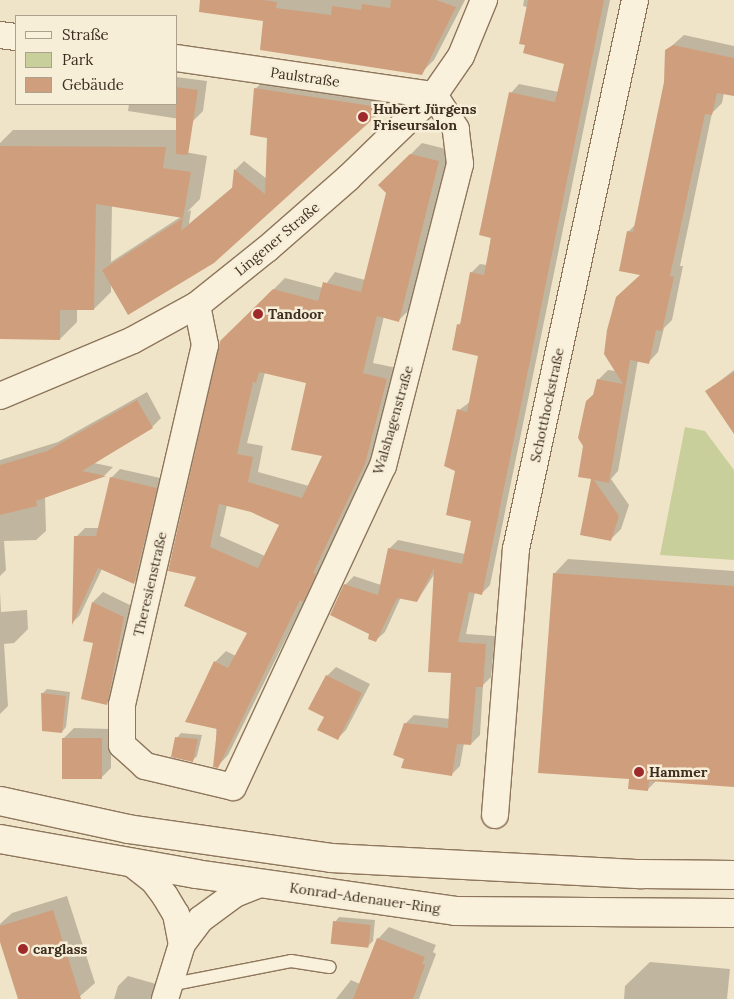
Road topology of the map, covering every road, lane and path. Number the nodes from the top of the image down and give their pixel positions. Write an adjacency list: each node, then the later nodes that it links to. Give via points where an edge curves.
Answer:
1 (484, 0): 6 (street, Lingener Straße, via 460,56)
2 (635, 0): 11 (street, Schotthockstraße, via 516,549)
3 (0, 35): 4 (street)
4 (15, 37)
5 (178, 58): 6 (street, Paulstraße)
6 (434, 95): 7 (street, Lingener Straße, via 304,218); 9 (street, Walshagenstraße, via 456,129 460,164 383,466)
7 (198, 305): 8 (street, Lingener Straße, via 133,340); 9 (street, Theresienstraße, via 205,345 122,705 122,744 145,766)
8 (0, 396)
9 (233, 787)
10 (0, 801): 14 (main road, via 128,829 331,858 641,874)
11 (495, 815)
12 (0, 839): 13 (main road, Konrad-Adenauer-Ring)
13 (131, 863): 15 (main road, Konrad-Adenauer-Ring); 17 (street, via 153,880 165,896 176,914)
14 (734, 875)
15 (260, 884): 16 (main road, Konrad-Adenauer-Ring, via 455,911); 17 (street, via 219,904 201,919)
16 (734, 913)
17 (182, 944): 19 (street)
18 (330, 967): 19 (lane, via 291,961)
19 (167, 992)

